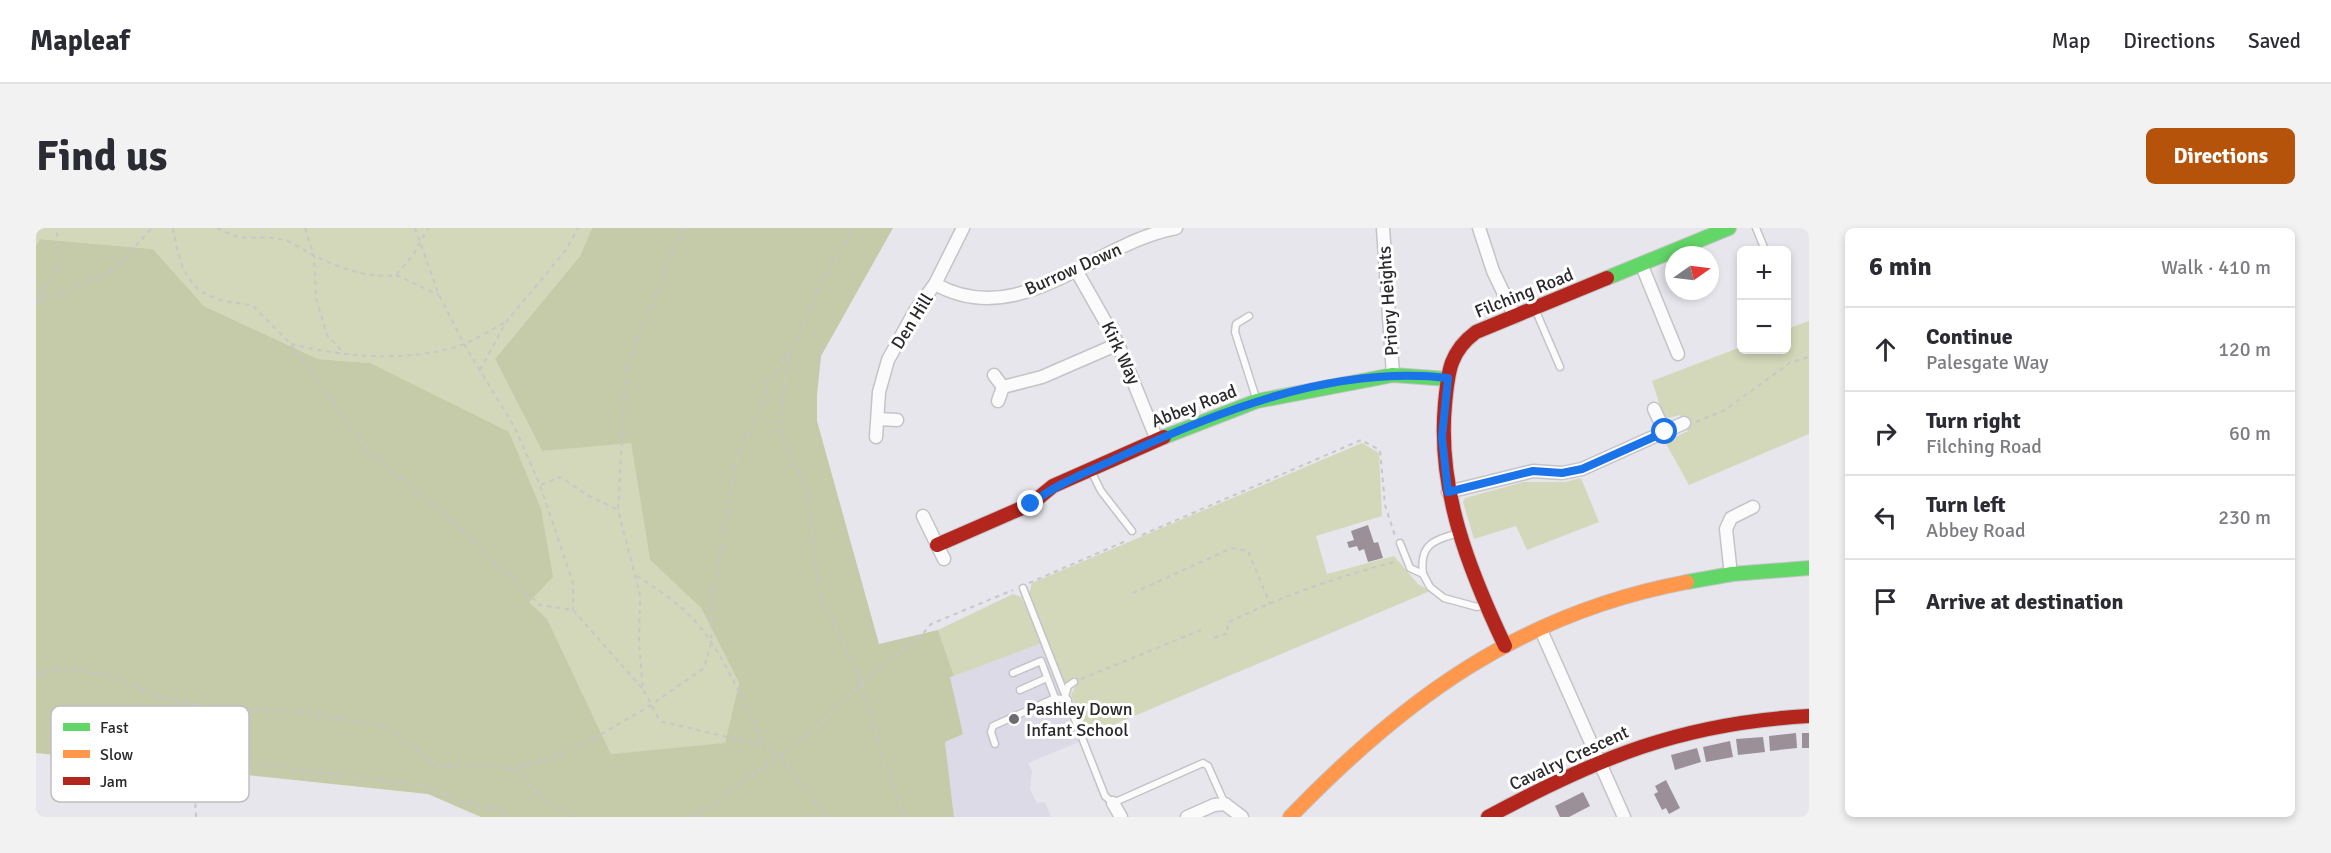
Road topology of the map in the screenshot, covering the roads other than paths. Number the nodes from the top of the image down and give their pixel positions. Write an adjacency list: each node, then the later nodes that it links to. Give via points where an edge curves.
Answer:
1 (963, 228): 10 (street, Den Hill)
2 (1176, 228): 9 (street, Burrow Down, via 1137,240)
3 (1383, 228): 18 (street, Priory Heights)
4 (1479, 228): 13 (street, via 1493,271)
5 (1729, 228): 8 (street, Filching Road)
6 (1756, 228): 7 (lane)
7 (1763, 246)
8 (1642, 266): 11 (street, Filching Road); 15 (street)
9 (1076, 270): 10 (street, Burrow Down, via 1009,297 965,297); 14 (street, Kirk Way)
10 (935, 284): 24 (street, Den Hill, via 888,360 879,392)
11 (1535, 309): 13 (street, Filching Road); 16 (lane)
12 (1249, 316): 22 (lane, via 1236,324 1235,332)
13 (1515, 317): 19 (street, Filching Road, via 1476,332 1458,347)
14 (1118, 344): 20 (street, via 1041,377); 29 (street, Kirk Way)
15 (1678, 354)
16 (1560, 367)
17 (994, 375): 20 (street)
18 (1393, 375): 19 (street, Abbey Road); 22 (street, Abbey Road)
19 (1448, 378): 31 (street, Filching Road, via 1442,437)
20 (1003, 387): 21 (street)
21 (998, 401)
22 (1257, 401): 29 (street, Abbey Road)
23 (1654, 409): 27 (street)
24 (878, 419): 25 (street); 28 (street, Den Hill)
25 (897, 420)
26 (1684, 423): 27 (street)
27 (1665, 432): 31 (street, via 1582,469 1562,473 1533,471)
28 (876, 437)
29 (1157, 440): 30 (street, Abbey Road)
30 (1091, 471): 34 (lane, via 1101,491); 37 (street, Abbey Road, via 1053,486 1031,504)
31 (1448, 492): 35 (street, Filching Road)
32 (1753, 507): 41 (street, via 1731,518 1726,529)
33 (923, 516): 37 (street)
34 (1132, 531)
35 (1460, 532): 40 (lane, via 1432,542 1424,550); 43 (street, Filching Road)
36 (1400, 543): 40 (lane, via 1410,568)
37 (938, 545): 38 (street)
38 (944, 560)
39 (1809, 568): 41 (street)
40 (1423, 574): 43 (lane, via 1430,587 1444,598 1477,607)
41 (1731, 575): 44 (street, via 1639,592)
42 (1023, 588): 50 (lane)
43 (1485, 604): 45 (street, Filching Road)
44 (1540, 628): 45 (street); 54 (street)
45 (1505, 646): 60 (street, via 1414,700 1330,772)
46 (1013, 673): 47 (lane, via 1041,661)
47 (1047, 678): 49 (lane); 51 (lane)
48 (1074, 682): 50 (lane, via 1068,686)
49 (1020, 690)
50 (1067, 696): 51 (lane); 55 (lane, via 1097,780)
51 (1055, 698): 53 (lane, via 993,726)
52 (1809, 716): 54 (street, Cavalry Crescent, via 1734,721 1652,740)
53 (995, 744)
54 (1599, 760): 61 (street, Cavalry Crescent); 62 (street)
55 (1113, 803): 56 (lane, via 1203,763); 57 (street)
56 (1225, 804): 58 (street); 59 (street)
57 (1120, 817)
58 (1187, 817)
59 (1242, 817)
60 (1290, 817)
61 (1488, 817)
62 (1624, 817)

